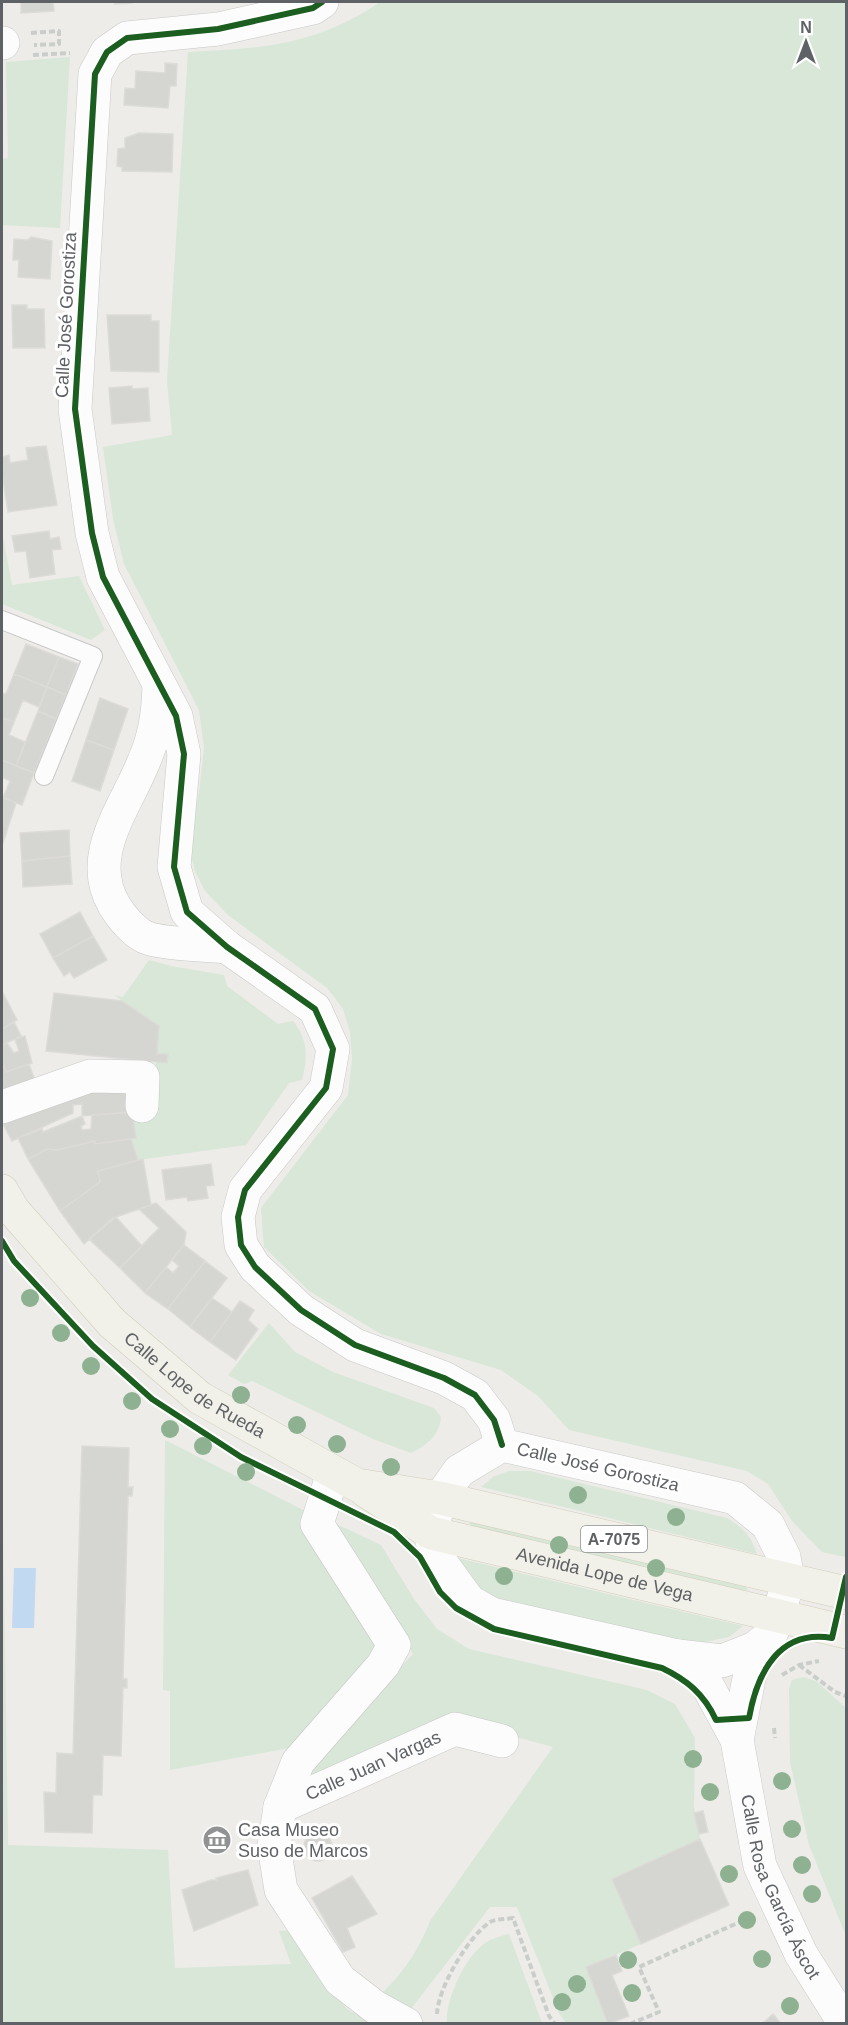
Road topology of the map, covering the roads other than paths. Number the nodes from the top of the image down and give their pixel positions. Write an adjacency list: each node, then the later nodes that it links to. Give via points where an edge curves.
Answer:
1 (322, 2): 2 (street, via 313,8)
2 (217, 15): 4 (street, Calle José Gorostiza, via 127,38 107,52 95,74 75,409 92,533 103,577)
3 (3, 625): 5 (lane, via 93,656)
4 (159, 681): 6 (street, Calle José Gorostiza, via 176,716 183,754 174,867 187,912); 6 (street, Calle José Gorostiza, via 158,721 145,761 109,836 103,864 107,893 120,917 146,938)
5 (44, 776)
6 (227, 947): 10 (street, Calle José Gorostiza, via 315,1009 333,1049 326,1088 245,1190 238,1217 241,1245 255,1267 302,1310 356,1346 444,1377 476,1395 494,1420)
7 (142, 1106): 8 (street, via 143,1077 90,1076)
8 (2, 1107)
9 (2, 1191): 11 (main road, Calle Lope de Rueda / A-7075, via 13,1210 112,1323 191,1391)
10 (502, 1445): 12 (street, via 459,1471); 14 (street, Calle José Gorostiza, via 735,1498 768,1525 784,1557)
11 (345, 1479): 12 (main road, Calle Lope de Rueda / A-7075); 13 (main road, Avenida Lope de Vega / A-7075); 22 (street, via 317,1524 394,1645 383,1665 298,1762)
12 (440, 1498): 13 (street); 14 (main road, Avenida Lope de Vega / A-7075)
13 (431, 1533): 16 (main road, Avenida Lope de Vega / A-7075); 19 (street, via 434,1552 469,1601 492,1614)
14 (788, 1580): 15 (main road, Avenida Lope de Vega / A-7075); 16 (street)
15 (846, 1593)
16 (779, 1616): 17 (main road, Avenida Lope de Vega / A-7075); 18 (street, via 770,1636)
17 (846, 1632)
18 (755, 1648): 19 (street, via 722,1661); 20 (street, Calle Rosa García Áscot)
19 (678, 1656): 20 (street, Calle Rosa García Áscot, via 705,1681)
20 (737, 1740): 23 (street, Calle Rosa García Áscot, via 760,1866 801,1954)
21 (502, 1741): 22 (street, Calle Juan Vargas, via 455,1728)
22 (280, 1807): 24 (street, via 274,1846 281,1890 340,1980 375,2007)
23 (840, 2005)
24 (406, 2024)

